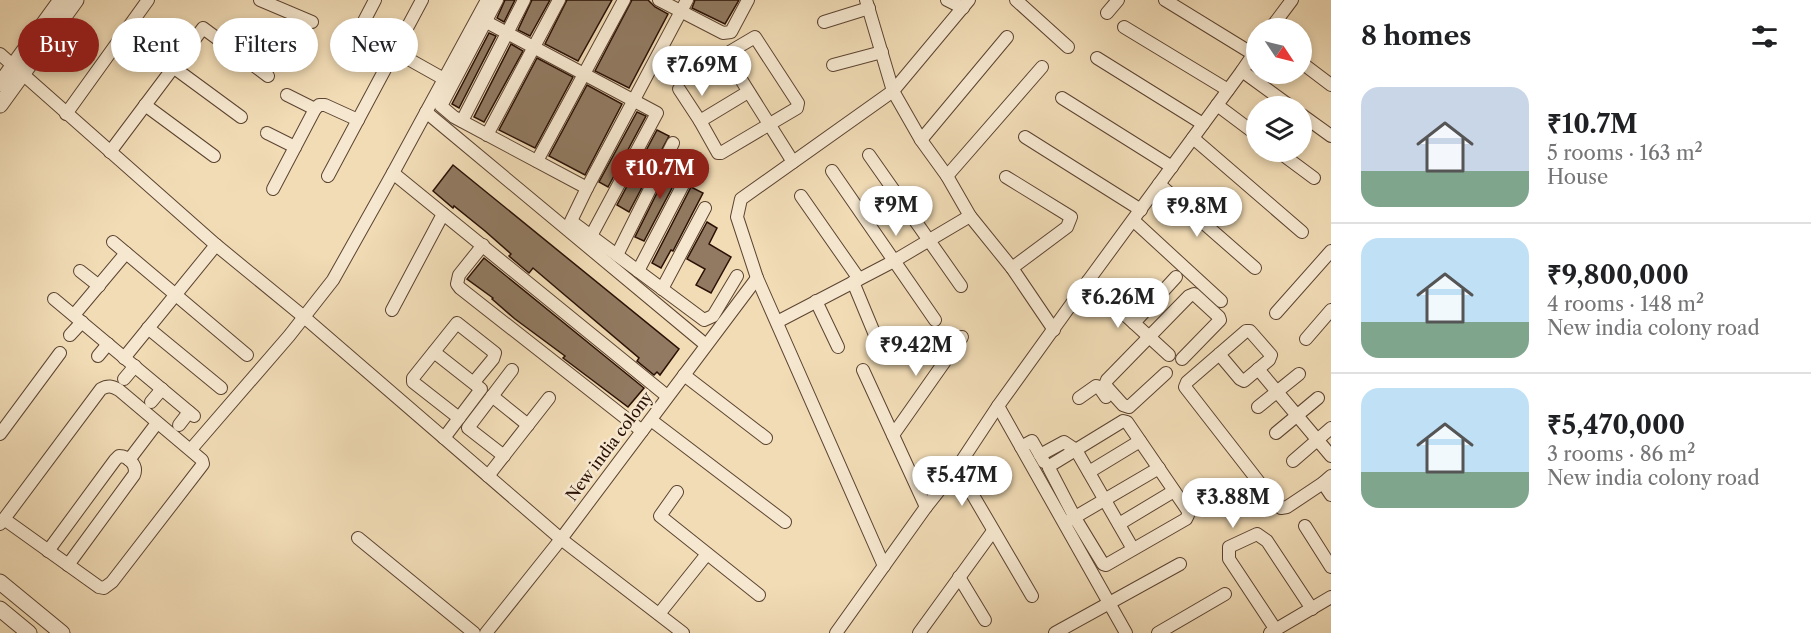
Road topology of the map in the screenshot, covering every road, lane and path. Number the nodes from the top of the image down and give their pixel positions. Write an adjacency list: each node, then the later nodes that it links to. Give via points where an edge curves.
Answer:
1 (61, 0): 23 (street)
2 (76, 0): 24 (street)
3 (148, 0): 72 (street)
4 (260, 0): 25 (street)
5 (375, 0): 26 (street)
6 (422, 0): 27 (street)
7 (487, 0): 29 (street)
8 (497, 0): 29 (street)
9 (525, 0): 33 (street)
10 (559, 0): 36 (street)
11 (624, 0): 53 (street)
12 (659, 0): 21 (street)
13 (748, 0): 21 (street, via 731,32 723,33)
14 (947, 0): 20 (street)
15 (1016, 0): 37 (street)
16 (1118, 0): 22 (street)
17 (1164, 0): 35 (street)
18 (1291, 0): 28 (street)
19 (868, 4): 30 (street); 38 (street)
20 (966, 4): 61 (street)
21 (684, 6): 66 (street)
22 (1107, 13)
23 (50, 18)
24 (61, 18)
25 (303, 18)
26 (366, 18)
27 (412, 18)
28 (1279, 18)
29 (482, 20): 33 (street); 56 (street); 75 (street, via 441,106)
30 (824, 22)
31 (1124, 27): 60 (street)
32 (201, 29): 54 (street)
33 (507, 33): 36 (street); 75 (street)
34 (1007, 37): 86 (street)
35 (1246, 46)
36 (534, 47): 53 (street); 82 (street)
37 (1068, 47)
38 (882, 52): 43 (street); 61 (street)
39 (0, 54): 46 (street)
40 (725, 54): 55 (street); 62 (street); 79 (street, via 755,37 774,66 798,106)
41 (1097, 58): 78 (street)
42 (418, 64): 56 (street)
43 (833, 65)
44 (1246, 65): 47 (street)
45 (1042, 67): 99 (street)
46 (18, 70): 57 (street); 67 (street)
47 (1242, 71): 60 (street); 64 (street)
48 (1312, 71): 58 (street)
49 (20, 72): 72 (street)
50 (169, 72): 68 (street)
51 (180, 72): 73 (street)
52 (384, 72): 74 (street)
53 (585, 74): 66 (street); 92 (street)
54 (268, 76)
55 (689, 76)
56 (444, 79): 71 (street)
57 (0, 84)
58 (1331, 85)
59 (679, 89): 76 (street)
60 (1228, 90): 69 (street)
61 (894, 91): 86 (street); 93 (street)
62 (748, 92): 76 (street); 79 (street)
63 (287, 95): 70 (street)
64 (1276, 96)
65 (1062, 98): 95 (street)
66 (635, 100): 104 (street); 112 (street, via 657,113)
67 (0, 105)
68 (145, 105): 89 (street); 91 (street)
69 (1217, 105): 78 (street); 80 (street)
70 (315, 109): 74 (street, via 325,105); 88 (street)
71 (426, 112): 97 (street); 152 (street)
72 (66, 114): 89 (street)
73 (242, 117)
74 (358, 120): 98 (street)
75 (462, 121): 82 (street)
76 (700, 122): 79 (street, via 720,153)
77 (1312, 122): 84 (street)
78 (1203, 124): 85 (street)
79 (770, 125): 93 (street)
80 (1246, 127)
81 (267, 133): 88 (street)
82 (487, 135): 92 (street)
83 (1025, 136): 109 (street)
84 (1331, 136)
85 (1193, 138): 95 (street); 111 (street)
86 (921, 140): 99 (street)
87 (673, 143): 119 (street)
88 (295, 147): 105 (street)
89 (110, 152): 115 (street)
90 (869, 155): 113 (street)
91 (214, 156)
92 (537, 162): 104 (street)
93 (793, 162): 127 (street, via 741,199 737,217)
94 (1292, 162): 102 (street)
95 (1172, 167): 103 (street)
96 (832, 171): 120 (street)
97 (393, 173): 108 (street); 140 (street, via 333,280)
98 (328, 176)
99 (947, 176): 110 (street)
100 (687, 177): 124 (street)
101 (1006, 177): 121 (street, via 1071,217 1067,227)
102 (1314, 178)
103 (1159, 184): 109 (street); 122 (street)
104 (588, 188): 112 (street, via 571,221)
105 (273, 189)
106 (801, 196): 128 (street)
107 (705, 208): 132 (street)
108 (443, 214): 116 (street); 137 (street)
109 (1137, 215): 129 (street); 136 (street)
110 (970, 216): 113 (street); 121 (street)
111 (1302, 232)
112 (591, 236): 119 (street)
113 (929, 240): 120 (street); 131 (street)
114 (113, 242): 118 (street)
115 (216, 245): 133 (street); 140 (street)
116 (483, 245): 176 (street); 192 (street, via 459,275 460,288)
117 (1331, 251): 139 (street)
118 (126, 253): 130 (street); 133 (street)
119 (617, 255): 124 (street)
120 (894, 261): 128 (street); 142 (street)
121 (1012, 268): 146 (street)
122 (1255, 268)
123 (80, 271): 130 (street)
124 (638, 271): 132 (street)
125 (738, 276): 132 (street, via 713,316 704,320)
126 (1176, 277): 144 (street)
127 (757, 278): 143 (street); 152 (street, New india colony)
128 (856, 281): 135 (street); 154 (street)
129 (1088, 281): 144 (street); 146 (street)
130 (99, 286): 141 (street)
131 (961, 286)
132 (662, 289)
133 (176, 293): 145 (street); 158 (street)
134 (54, 299): 141 (street)
135 (816, 301): 143 (street); 153 (street)
136 (1221, 301)
137 (392, 310)
138 (1331, 310): 150 (street)
139 (1276, 313)
140 (304, 317): 195 (street); 199 (street)
141 (78, 318): 147 (street); 151 (street)
142 (936, 320)
143 (777, 322): 229 (street)
144 (1134, 323): 148 (street)
145 (148, 328): 161 (street); 172 (street)
146 (1054, 330): 181 (street)
147 (70, 335)
148 (1149, 336): 159 (street); 162 (street, via 1194,294 1220,320); 167 (street, via 1107,380 1105,387 1128,407)
149 (962, 337): 194 (street)
150 (1306, 339)
151 (108, 344): 160 (street); 161 (street)
152 (706, 345): 169 (street, New india colony)
153 (838, 346)
154 (880, 347)
155 (434, 352): 171 (street); 171 (street, via 454,325 460,324 495,353); 184 (street, via 413,382)
156 (60, 353): 190 (street)
157 (1219, 354): 164 (street, via 1242,381); 164 (street, via 1250,331 1271,356); 210 (street, via 1185,387 1276,504 1287,507)
158 (247, 355)
159 (1169, 355)
160 (98, 356)
161 (124, 358): 163 (street)
162 (1182, 358)
163 (135, 366): 170 (street); 173 (street)
164 (1258, 369): 174 (street)
165 (512, 370): 175 (street)
166 (863, 370): 194 (street)
167 (1166, 373)
168 (1299, 374): 174 (street)
169 (684, 375): 176 (street, New india colony); 196 (street)
170 (124, 379)
171 (474, 382): 184 (street, via 481,391)
172 (221, 388)
173 (162, 389): 180 (street); 188 (street, via 191,414)
174 (1277, 391): 182 (street); 183 (street)
175 (492, 396): 189 (street); 202 (street, via 468,428)
176 (667, 396): 185 (street, New india colony)
177 (549, 398): 189 (street)
178 (1079, 398): 186 (street, via 1099,387)
179 (1318, 398): 183 (street)
180 (152, 402)
181 (998, 406): 200 (street); 206 (street)
182 (1258, 407)
183 (1297, 416): 193 (street); 197 (street)
184 (459, 418): 195 (street)
185 (651, 420): 192 (street, New india colony); 218 (street)
186 (1125, 422): 198 (street); 201 (street)
187 (158, 423): 204 (street); 217 (street, via 112,386 101,389); 228 (street, via 202,459 203,464 108,586 99,587)
188 (179, 425)
189 (528, 425): 202 (street)
190 (2, 426)
191 (1331, 428): 197 (street)
192 (642, 431): 223 (street, New india colony)
193 (1276, 433)
194 (893, 435): 215 (street)
195 (444, 438): 209 (street)
196 (766, 438)
197 (1318, 440): 203 (street); 205 (street)
198 (1140, 441): 207 (street); 208 (street)
199 (193, 447)
200 (1021, 447): 201 (street, via 1032,441 1042,459 1064,442); 216 (street)
201 (1076, 450): 208 (street); 216 (street, via 1049,470)
202 (504, 456): 209 (street)
203 (1331, 456)
204 (129, 460): 225 (street, via 124,456 115,460); 228 (street, via 135,466 134,475)
205 (1293, 461)
206 (957, 468): 215 (street); 221 (street)
207 (1159, 468): 211 (street); 214 (street)
208 (1089, 472): 214 (street)
209 (488, 476): 223 (street)
210 (1327, 479): 213 (street)
211 (1174, 491): 219 (street); 224 (street, via 1188,511 1186,519)
212 (677, 492): 226 (street, via 660,516)
213 (1331, 495)
214 (1105, 500): 216 (street); 219 (street)
215 (926, 507): 229 (street)
216 (1070, 521): 224 (street, via 1103,564); 237 (street)
217 (2, 522): 225 (street)
218 (785, 522)
219 (1119, 524): 224 (street)
220 (1305, 526): 230 (street)
221 (993, 531): 231 (street); 235 (street)
222 (358, 538): 245 (street)
223 (561, 538): 240 (street); 246 (street, New india colony)
224 (1133, 549)
225 (48, 551): 228 (street)
226 (707, 554): 234 (street); 240 (street)
227 (1180, 564): 237 (street)
228 (68, 565)
229 (884, 566): 248 (street)
230 (1331, 567)
231 (959, 577): 241 (street); 249 (street)
232 (0, 582): 244 (street)
233 (1225, 594): 252 (street)
234 (759, 595)
235 (1032, 596)
236 (1331, 597): 239 (street)
237 (1109, 603): 250 (street); 251 (street)
238 (0, 609): 243 (street)
239 (1312, 609): 242 (street); 242 (street, via 1267,541 1257,534 1229,548 1229,559)
240 (659, 614): 247 (street)
241 (985, 620)
242 (1273, 631)
243 (29, 633)
244 (62, 633)
245 (474, 633)
246 (486, 633)
247 (683, 633)
248 (836, 633)
249 (919, 633)
250 (1055, 633)
251 (1126, 633)
252 (1158, 633)

